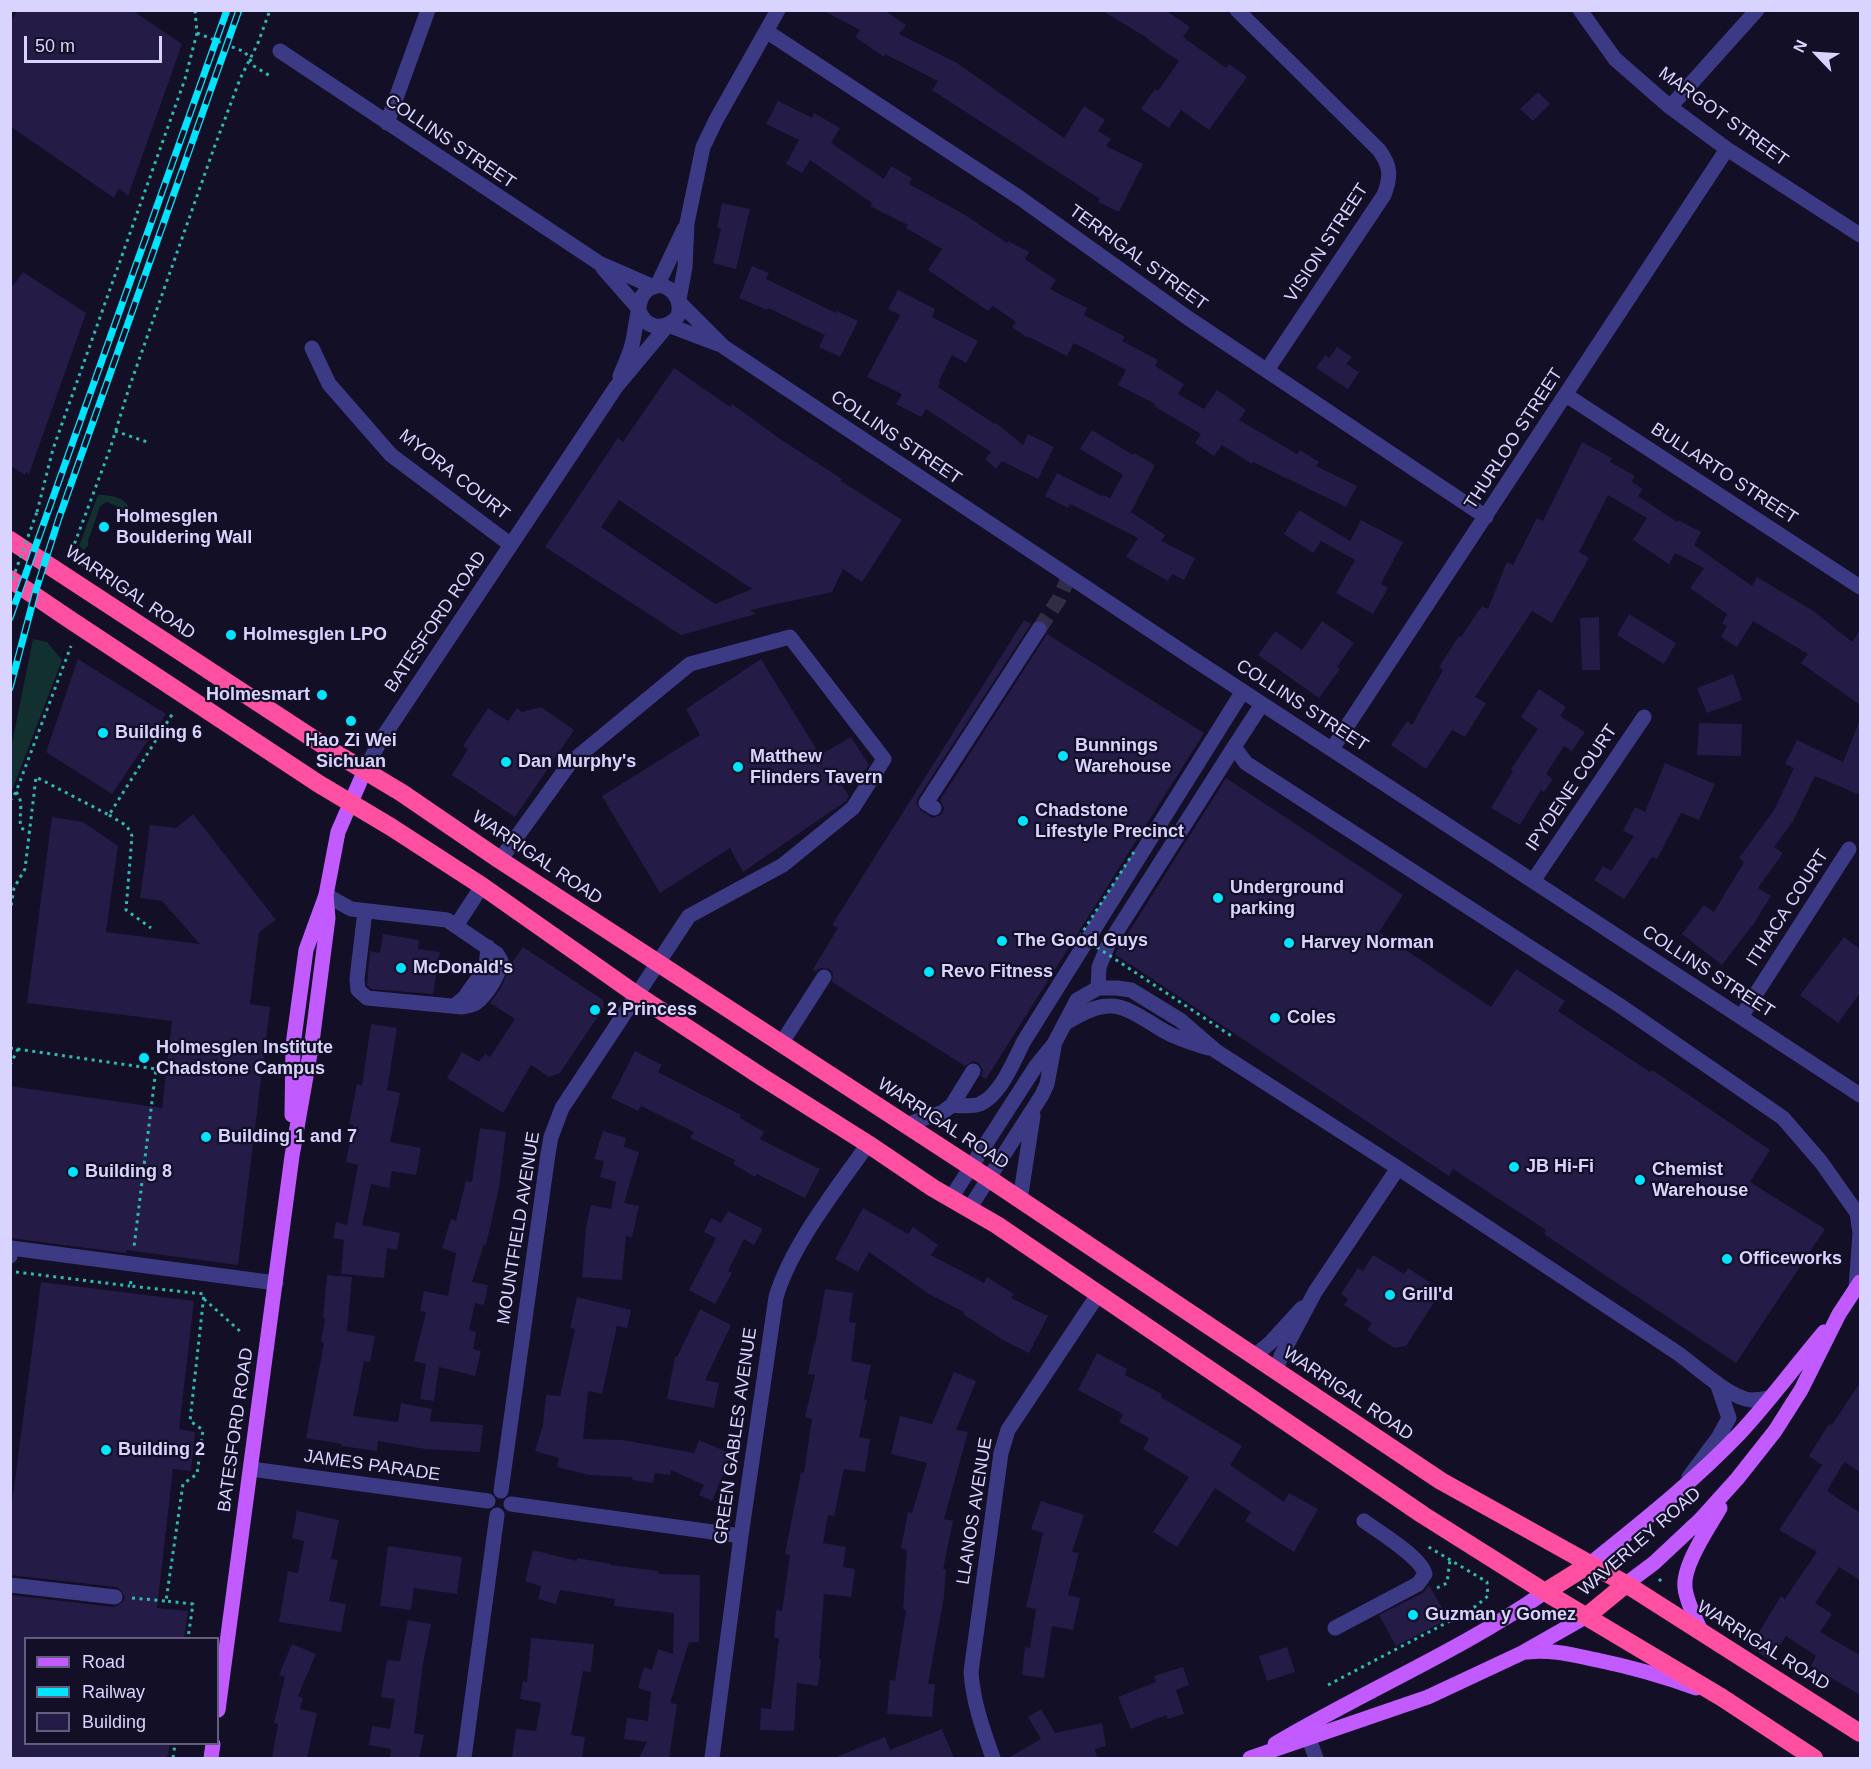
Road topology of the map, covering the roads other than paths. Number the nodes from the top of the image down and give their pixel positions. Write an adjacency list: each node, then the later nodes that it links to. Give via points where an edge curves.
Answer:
1 (428, 10): 9 (street)
2 (778, 10): 6 (street)
3 (1237, 10): 20 (street, VISION STREET, via 1379,150 1390,174 1384,195)
4 (1580, 10): 8 (street, MARGOT STREET, via 1615,59)
5 (1757, 10): 8 (street)
6 (766, 31): 11 (street, via 708,135); 20 (street, TERRIGAL STREET, via 1020,198)
7 (280, 51): 9 (street, COLLINS STREET)
8 (1670, 107): 10 (street, MARGOT STREET)
9 (387, 123): 13 (street, COLLINS STREET)
10 (1727, 149): 12 (street, MARGOT STREET); 22 (street, THURLOO STREET)
11 (687, 223): 14 (street); 15 (street)
12 (1860, 235)
13 (599, 263): 14 (street, COLLINS STREET); 16 (street, COLLINS STREET)
14 (655, 286): 15 (street, via 670,289); 16 (street, via 644,293)
15 (679, 301): 17 (street, via 678,316); 18 (street, COLLINS STREET)
16 (639, 310): 17 (street, via 647,323); 21 (street, BATESFORD ROAD, via 632,346)
17 (668, 326): 18 (street, COLLINS STREET); 21 (street, BATESFORD ROAD)
18 (724, 346): 29 (street, COLLINS STREET)
19 (312, 348): 25 (street, MYORA COURT, via 329,384 391,455)
20 (1267, 370): 23 (street, TERRIGAL STREET)
21 (616, 387): 25 (street, BATESFORD ROAD)
22 (1566, 395): 23 (street, THURLOO STREET); 27 (street, BULLARTO STREET)
23 (1486, 517): 33 (street, THURLOO STREET)
24 (10, 540): 34 (highway, WARRIGAL ROAD)
25 (511, 545): 34 (street, BATESFORD ROAD)
26 (10, 579): 35 (highway)
27 (1860, 586)
28 (1039, 629): 36 (street, via 926,803)
29 (1243, 691): 30 (street, COLLINS STREET); 56 (street, via 1098,912 996,1091 979,1104)
30 (1262, 704): 32 (street); 33 (street, COLLINS STREET)
31 (1644, 717): 39 (street, IPYDENE COURT)
32 (1234, 747): 46 (street, via 1108,945 1099,967); 68 (street, via 1246,763 1619,1005 1783,1118 1857,1213)
33 (1332, 749): 39 (street, COLLINS STREET)
34 (365, 770): 35 (main road, BATESFORD ROAD); 38 (highway, WARRIGAL ROAD)
35 (350, 803): 40 (highway); 41 (main road, BATESFORD ROAD, via 335,840)
36 (934, 808)
37 (1849, 849): 48 (street, ITHACA COURT)
38 (500, 860): 44 (highway, WARRIGAL ROAD); 44 (street, MOUNTFIELD AVENUE, via 570,762 690,664 790,637 884,759 853,807 783,865 689,916)
39 (1533, 881): 48 (street, COLLINS STREET)
40 (482, 886): 43 (street); 47 (highway)
41 (327, 895): 42 (street, via 351,909); 67 (main road, BATESFORD ROAD, via 328,918 312,1042)
42 (365, 910): 43 (street, via 447,920); 43 (street, via 357,979 358,990 367,998 454,1006 475,1004 499,971 501,961 488,947)
43 (456, 926)
44 (659, 963): 47 (street, MOUNTFIELD AVENUE); 50 (highway, WARRIGAL ROAD)
45 (824, 977): 50 (street)
46 (1098, 988): 49 (street, via 1077,1000); 52 (street, via 1131,990 1180,1020)
47 (637, 995): 58 (highway); 78 (street, MOUNTFIELD AVENUE, via 570,1095 551,1137)
48 (1741, 1017): 54 (street, COLLINS STREET)
49 (1067, 1022): 51 (street); 52 (street, via 1096,1007 1119,1006 1175,1036)
50 (781, 1044): 57 (highway, WARRIGAL ROAD)
51 (1054, 1044): 55 (street, via 1047,1084); 59 (street)
52 (1216, 1051): 60 (street)
53 (973, 1071): 56 (street)
54 (1860, 1095)
55 (1036, 1104): 61 (street); 63 (street)
56 (952, 1105): 57 (street, via 938,1115)
57 (905, 1125): 59 (highway, WARRIGAL ROAD)
58 (868, 1144): 62 (highway); 84 (street, GREEN GABLES AVENUE, via 793,1255 782,1278 773,1315)
59 (971, 1168): 61 (highway, WARRIGAL ROAD); 62 (street)
60 (1398, 1168): 69 (street); 74 (street)
61 (988, 1178): 63 (highway, WARRIGAL ROAD); 64 (street)
62 (951, 1198): 64 (highway)
63 (1020, 1200): 72 (highway, WARRIGAL ROAD)
64 (969, 1209): 70 (highway)
65 (11, 1248): 66 (street); 67 (street)
66 (10, 1256)
67 (276, 1283): 76 (main road, BATESFORD ROAD)
68 (1858, 1285): 71 (main road, WAVERLEY ROAD)
69 (1316, 1292): 72 (street); 73 (street)
70 (1098, 1293): 88 (highway, via 1423,1515); 101 (street, LLANOS AVENUE, via 1008,1430 1001,1453 971,1672 972,1693)
71 (1839, 1314): 75 (main road, WAVERLEY ROAD); 77 (main road, WAVERLEY ROAD, via 1801,1390)
72 (1254, 1356): 73 (highway, WARRIGAL ROAD)
73 (1276, 1371): 85 (highway, WARRIGAL ROAD, via 1441,1481)
74 (1717, 1383): 75 (street, via 1744,1399); 79 (street, via 1728,1413 1725,1427)
75 (1770, 1398): 79 (main road, WAVERLEY ROAD, via 1740,1433)
76 (251, 1469): 80 (street, JAMES PARADE); 95 (main road, BATESFORD ROAD)
77 (1737, 1479): 86 (main road, WAVERLEY ROAD, via 1700,1520); 92 (main road, via 1685,1578 1686,1592)
78 (501, 1491): 80 (street); 81 (street, via 510,1497)
79 (1674, 1496): 85 (main road, WAVERLEY ROAD)
80 (488, 1501): 82 (street)
81 (511, 1504): 82 (street, via 505,1514); 84 (street)
82 (497, 1515): 99 (street)
83 (1364, 1521): 91 (street, via 1416,1560 1425,1574 1418,1584)
84 (741, 1536): 100 (street, GREEN GABLES AVENUE)
85 (1590, 1564): 86 (highway, WARRIGAL ROAD); 88 (highway, WAVERLEY ROAD)
86 (1626, 1584): 90 (highway, WAVERLEY ROAD); 92 (highway, WARRIGAL ROAD)
87 (10, 1585): 89 (street)
88 (1545, 1592): 90 (highway); 102 (main road, WAVERLEY ROAD, via 1479,1635)
89 (115, 1597)
90 (1587, 1616): 93 (main road, WAVERLEY ROAD); 94 (highway)
91 (1335, 1628)
92 (1701, 1631): 96 (highway, WARRIGAL ROAD)
93 (1522, 1653): 94 (main road, via 1554,1651 1628,1667); 97 (main road, WAVERLEY ROAD, via 1428,1697)
94 (1721, 1697): 98 (highway)
95 (219, 1703)
96 (1860, 1733)
97 (1310, 1739): 102 (main road, WAVERLEY ROAD); 103 (street)
98 (1803, 1756)
99 (464, 1758)
100 (712, 1758)
101 (993, 1758)
102 (1251, 1758)
103 (1316, 1758)

